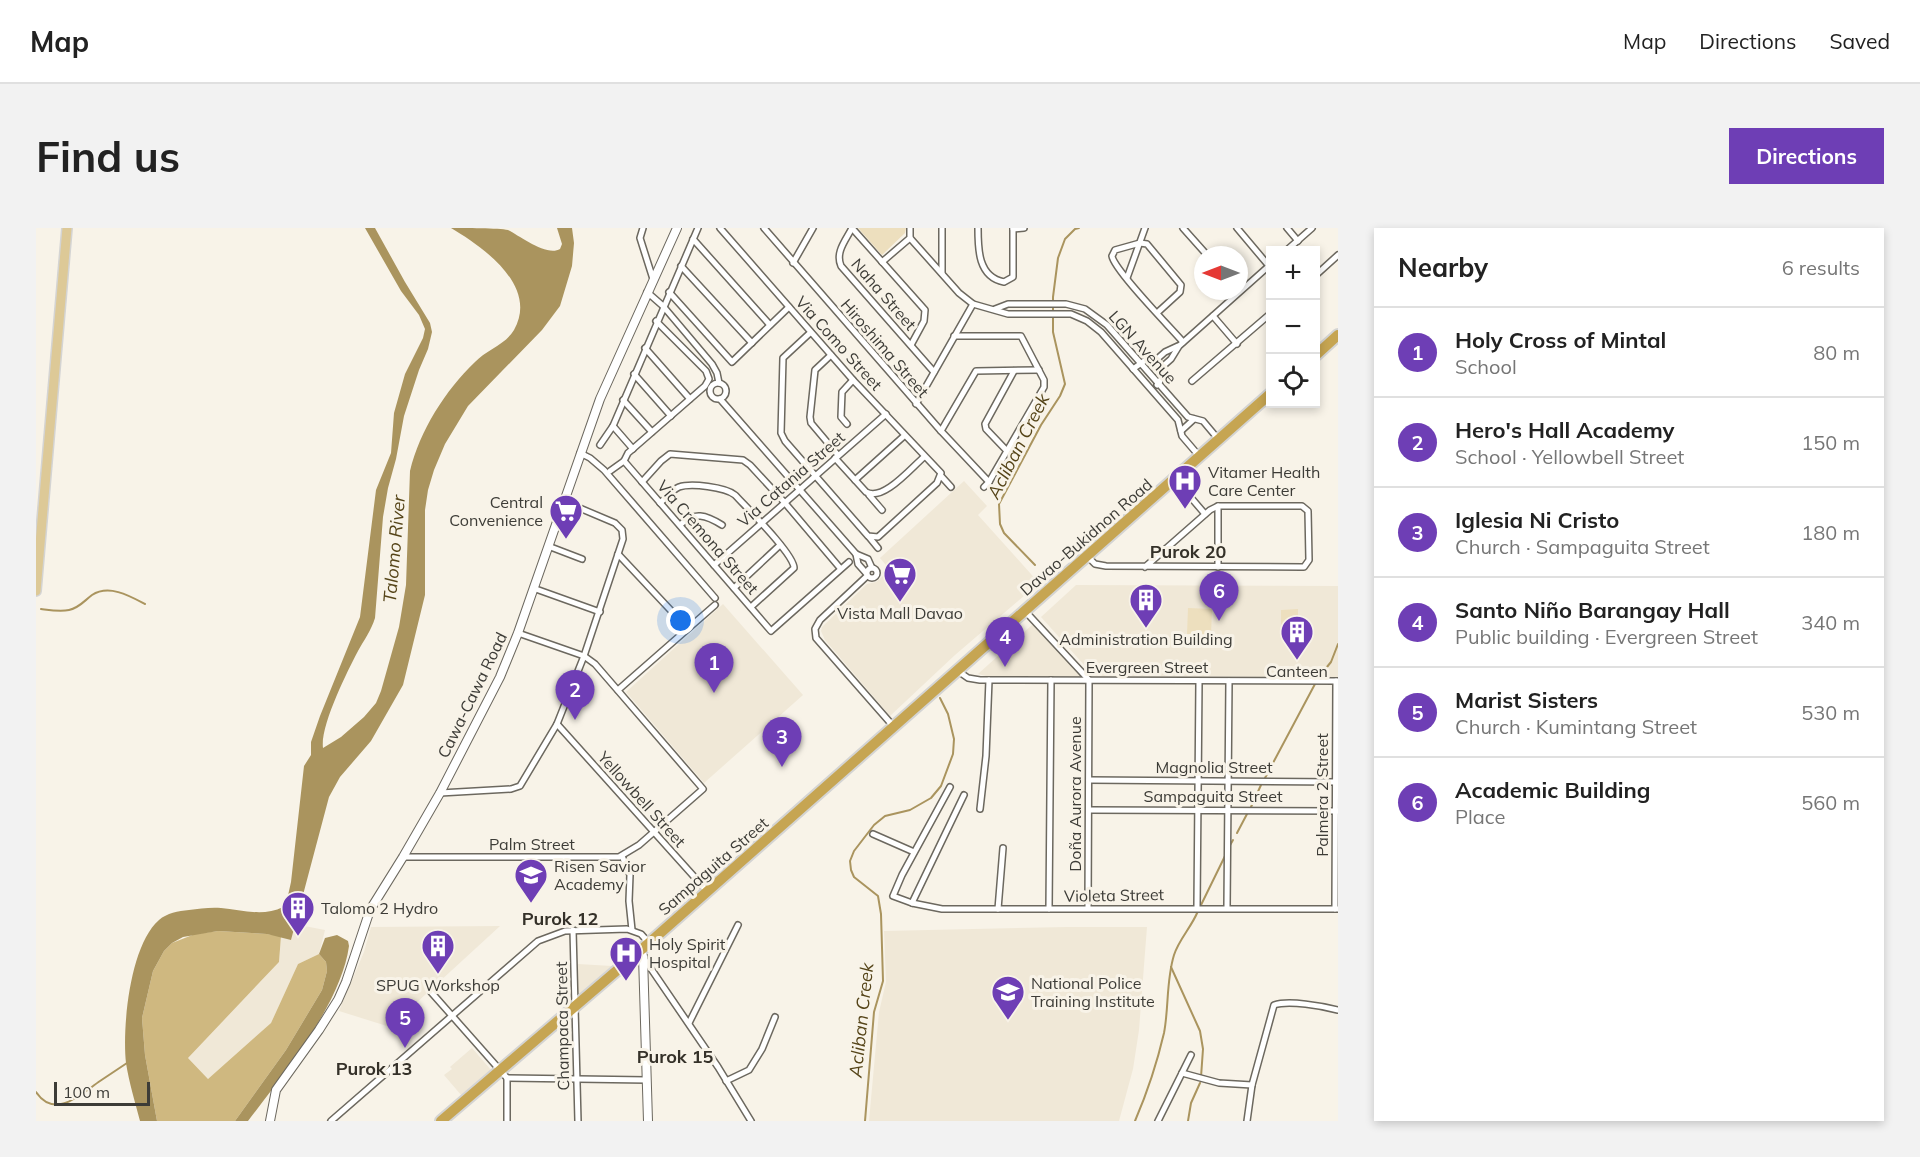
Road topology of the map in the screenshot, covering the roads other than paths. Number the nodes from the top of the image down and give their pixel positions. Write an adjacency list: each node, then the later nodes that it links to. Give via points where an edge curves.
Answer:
1 (67, 228): 135 (main road)
2 (643, 228): 35 (street, via 640,238)
3 (677, 228): 35 (street, Cawa-Cawa Road)
4 (698, 228): 21 (street)
5 (720, 228): 43 (street, Via Como Street)
6 (764, 228): 19 (street, Hiroshima Street)
7 (813, 228): 29 (street)
8 (852, 228): 28 (street); 59 (street, Naha Street, via 838,256 841,266)
9 (910, 228): 20 (street)
10 (942, 228): 33 (street)
11 (978, 228): 18 (street, via 982,265 996,280 1007,282 1013,277)
12 (1024, 228): 18 (street)
13 (1145, 228): 23 (street)
14 (1183, 228): 24 (street)
15 (1237, 228): 27 (street)
16 (1287, 228): 22 (street)
17 (1312, 228): 22 (street)
18 (1013, 229)
19 (771, 231): 29 (street, Hiroshima Street)
20 (910, 238): 28 (street); 33 (street)
21 (693, 239): 30 (street); 50 (street)
22 (1298, 241): 25 (street)
23 (1140, 243): 34 (street); 34 (street, via 1118,248 1112,254 1113,263); 45 (street, via 1150,246 1181,285 1180,292)
24 (1199, 246)
25 (1292, 246)
26 (1338, 255): 32 (street)
27 (1266, 261)
28 (882, 262): 59 (street, via 925,310 924,321)
29 (793, 263): 80 (street, Hiroshima Street)
30 (681, 266): 38 (street); 56 (street)
31 (1266, 269): 36 (street)
32 (1320, 271)
33 (942, 273): 40 (street)
34 (1127, 278): 45 (street)
35 (653, 279): 37 (street, Cawa-Cawa Road)
36 (1248, 284)
37 (647, 292): 41 (street); 94 (street, Cawa-Cawa Road)
38 (669, 292): 41 (street); 56 (street, via 732,362)
39 (1230, 300): 47 (street)
40 (973, 304): 44 (street, LGN Avenue); 54 (street)
41 (663, 306): 49 (street); 73 (street, via 712,364)
42 (1078, 306): 44 (street, LGN Avenue, via 1008,304); 46 (street); 51 (street, LGN Avenue, via 1100,318)
43 (789, 308): 50 (street); 52 (street, Via Como Street)
44 (995, 309): 46 (street, LGN Avenue, via 1008,314)
45 (1157, 313): 57 (street)
46 (1075, 315): 55 (street, LGN Avenue)
47 (1213, 316): 57 (street); 58 (street)
48 (1266, 318): 58 (street)
49 (657, 321): 60 (street); 77 (street, via 706,371 709,379)
50 (770, 325): 56 (street)
51 (1111, 330): 55 (street); 64 (street, LGN Avenue)
52 (811, 332): 62 (street, Via Como Street); 101 (street, via 783,358 780,429 785,441)
53 (1338, 335): 61 (highway)
54 (954, 336): 67 (street, via 1021,336); 69 (street)
55 (1104, 336): 66 (street, LGN Avenue)
56 (752, 342)
57 (1181, 344): 63 (street); 65 (street)
58 (1237, 344): 72 (street)
59 (911, 345): 69 (street, Naha Street)
60 (645, 348): 70 (street); 77 (street)
61 (1317, 354)
62 (831, 355): 71 (street, Via Como Street); 95 (street, via 815,369 810,417)
63 (1156, 360): 64 (street); 65 (street)
64 (1140, 362): 66 (street); 74 (street, LGN Avenue)
65 (1162, 366): 74 (street)
66 (1133, 369): 75 (street, LGN Avenue)
67 (1039, 370): 68 (street); 93 (street, via 1044,387)
68 (1014, 371): 86 (street, via 976,371); 93 (street, via 985,424)
69 (934, 372): 80 (street)
70 (634, 374): 79 (street); 82 (street)
71 (853, 380): 81 (street, Via Como Street); 84 (street, via 842,392 841,417)
72 (1192, 381)
73 (719, 383): 78 (street, via 726,389); 78 (street, via 712,385 710,392 713,398)
74 (1158, 383): 75 (street); 83 (street, LGN Avenue)
75 (1151, 390): 87 (street, LGN Avenue, via 1178,420)
76 (1266, 398): 90 (highway, Davao-Bukidnon Road)
77 (690, 399): 82 (street)
78 (720, 399): 108 (street)
79 (623, 400): 85 (street); 88 (street)
80 (916, 404): 86 (street, Hiroshima Street)
81 (886, 414): 89 (street, Via Como Street); 95 (street, Via Catania Street)
82 (671, 416): 88 (street)
83 (1194, 419): 87 (street); 90 (street, LGN Avenue, via 1203,421)
84 (847, 424)
85 (613, 426): 91 (street); 92 (street)
86 (941, 431): 105 (street, Hiroshima Street)
87 (1181, 431): 97 (street, LGN Avenue)
88 (652, 432): 92 (street)
89 (904, 436): 96 (street, Via Como Street); 103 (street)
90 (1219, 440): 97 (highway, Davao-Bukidnon Road)
91 (600, 445)
92 (633, 449): 98 (street)
93 (1007, 451): 105 (street)
94 (580, 453): 110 (street, Cawa-Cawa Road); 149 (street, via 599,466 715,601)
95 (837, 456): 101 (street, Via Catania Street); 103 (street)
96 (924, 457): 100 (street, Via Como Street); 109 (street, via 883,493)
97 (1200, 457): 102 (highway, Davao-Bukidnon Road)
98 (624, 461): 99 (street); 104 (street, Via Cremona Street)
99 (610, 471)
100 (941, 474): 106 (street, Via Como Street); 119 (street, via 937,483 878,537)
101 (817, 476): 108 (street, Via Catania Street); 119 (street)
102 (1175, 478): 115 (street); 125 (highway, Davao-Bukidnon Road)
103 (855, 480): 109 (street)
104 (642, 482): 111 (street, Via Cremona Street); 112 (street, via 669,454 743,460)
105 (990, 482): 107 (street)
106 (951, 487)
107 (984, 487)
108 (799, 491): 112 (street, Via Catania Street); 124 (street)
109 (868, 494): 114 (street)
110 (563, 501): 121 (street, Cawa-Cawa Road); 123 (street, via 619,526 623,534)
111 (660, 503): 116 (street, via 678,488 721,488 735,495); 117 (street, Via Cremona Street)
112 (785, 503): 116 (street, Via Catania Street); 131 (street)
113 (1218, 506): 115 (street); 130 (street); 130 (street, via 1305,507 1309,560 1302,567)
114 (882, 510)
115 (1205, 514): 129 (street)
116 (761, 523): 120 (street); 128 (street, Via Catania Street)
117 (680, 525): 118 (street, via 687,518 698,516); 128 (street, Via Cremona Street)
118 (722, 525)
119 (867, 534): 122 (street)
120 (780, 545): 134 (street); 136 (street, via 794,568)
121 (548, 546): 126 (street); 133 (street, Cawa-Cawa Road)
122 (878, 548)
123 (618, 554): 138 (street); 139 (street)
124 (856, 554): 132 (street, via 858,564); 132 (street, via 868,559 872,568)
125 (1087, 556): 129 (street, via 1100,566); 137 (highway, Davao-Bukidnon Road)
126 (582, 560)
127 (849, 562): 131 (street)
128 (714, 565): 134 (street, Via Cremona Street)
129 (1145, 567): 130 (street)
130 (1218, 567)
131 (840, 568): 136 (street, Via Cremona Street, via 771,631)
132 (867, 574): 151 (street, via 820,620 816,638)
133 (533, 588): 138 (street); 140 (street, Cawa-Cawa Road)
134 (734, 588): 136 (street, Via Cremona Street)
135 (36, 591)
136 (751, 607)
137 (1025, 611): 142 (highway, Davao-Bukidnon Road); 145 (street)
138 (600, 612): 141 (street)
139 (677, 616)
140 (518, 633): 141 (street); 157 (street, Cawa-Cawa Road)
141 (584, 656): 149 (street); 150 (street)
142 (958, 671): 143 (street, Evergreen Street, via 969,678); 151 (highway, Davao-Bukidnon Road)
143 (989, 680): 144 (street, Evergreen Street); 159 (street)
144 (1051, 680): 145 (street, Evergreen Street); 176 (street)
145 (1089, 680): 146 (street, Evergreen Street); 152 (street, Doña Aurora Avenue)
146 (1199, 681): 147 (street, Evergreen Street); 153 (street)
147 (1228, 681): 148 (street, Evergreen Street); 154 (street)
148 (1337, 681): 155 (street, Palmera 2 Street)
149 (618, 690): 164 (street, via 703,789)
150 (557, 724): 157 (street, via 520,786); 164 (street, Yellowbell Street)
151 (894, 727): 170 (highway, Sampaguita Street)
152 (1089, 780): 153 (street, Magnolia Street); 160 (street, Doña Aurora Avenue)
153 (1198, 781): 154 (street, Magnolia Street); 161 (street)
154 (1228, 781): 155 (street, Magnolia Street); 162 (street)
155 (1337, 782): 163 (street, Palmera 2 Street)
156 (950, 787): 167 (street)
157 (440, 793): 169 (street, Cawa-Cawa Road)
158 (964, 795): 171 (street)
159 (980, 809)
160 (1089, 810): 161 (street, Sampaguita Street); 172 (street, Doña Aurora Avenue)
161 (1198, 810): 162 (street, Sampaguita Street); 173 (street)
162 (1228, 810): 163 (street, Sampaguita Street); 174 (street)
163 (1337, 811): 177 (street, Palmera 2 Street)
164 (653, 832): 168 (street); 170 (street, Yellowbell Street)
165 (873, 834): 167 (street)
166 (1003, 848): 175 (street)
167 (914, 852): 171 (street, Violeta Street, via 893,896)
168 (622, 856): 169 (street, Palm Street); 180 (street, via 630,876)
169 (403, 857): 196 (street, Cawa-Cawa Road, via 370,910 338,1000 276,1090)
170 (707, 891): 181 (highway, Sampaguita Street)
171 (912, 903): 175 (street, Violeta Street, via 942,909)
172 (1088, 908): 173 (street, Violeta Street); 176 (street, Violeta Street)
173 (1197, 908): 174 (street, Violeta Street)
174 (1227, 908): 177 (street, Violeta Street)
175 (998, 909): 176 (street, Violeta Street)
176 (1049, 909)
177 (1336, 909)
178 (738, 925): 188 (street)
179 (573, 930): 180 (street); 184 (street, Champaca Street); 186 (street, via 538,941)
180 (632, 930): 181 (street)
181 (649, 943): 182 (highway, Sampaguita Street)
182 (641, 953): 184 (highway, Sampaguita Street); 188 (street); 193 (street)
183 (431, 992): 186 (street)
184 (575, 1007): 191 (highway, Sampaguita Street); 192 (street, Champaca Street)
185 (1338, 1010): 195 (street, via 1276,1004)
186 (452, 1016): 191 (street); 197 (street)
187 (775, 1017): 194 (street, via 749,1070)
188 (689, 1023): 194 (street)
189 (1191, 1055): 190 (street)
190 (1182, 1073): 195 (street, via 1219,1083); 203 (street)
191 (504, 1075): 192 (street); 198 (highway, Sampaguita Street); 199 (street)
192 (577, 1079): 193 (street); 200 (street, Champaca Street)
193 (647, 1080): 201 (street)
194 (726, 1081): 202 (street)
195 (1252, 1085): 204 (street)
196 (270, 1121)
197 (331, 1121)
198 (441, 1121)
199 (507, 1121)
200 (578, 1121)
201 (648, 1121)
202 (751, 1121)
203 (1158, 1121)
204 (1246, 1121)

